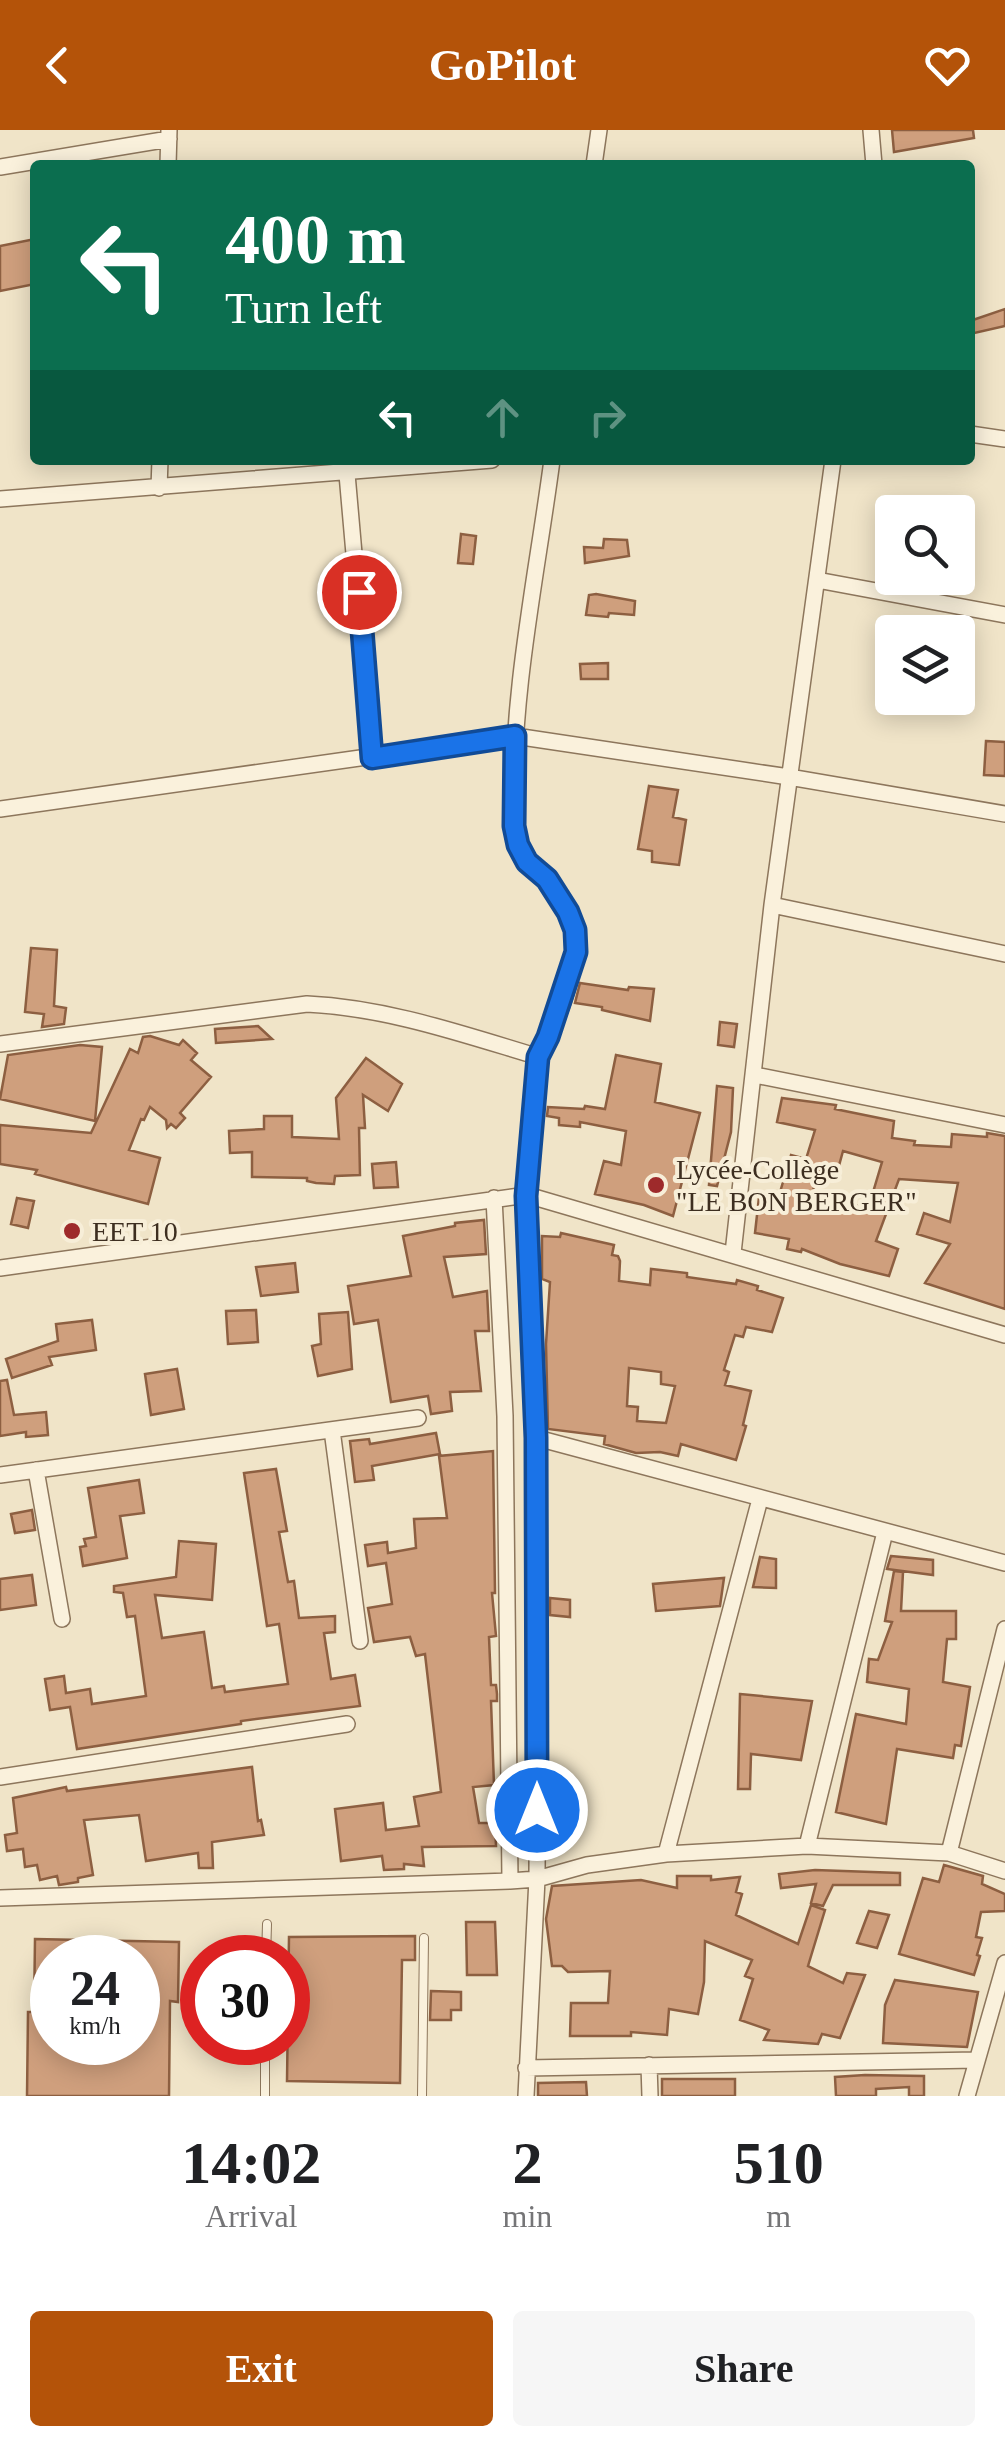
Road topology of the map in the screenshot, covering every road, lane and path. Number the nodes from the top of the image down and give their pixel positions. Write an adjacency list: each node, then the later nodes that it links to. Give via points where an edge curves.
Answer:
1 (600, 130): 6 (street)
2 (871, 130): 7 (street)
3 (169, 134): 4 (street); 5 (street)
4 (40, 160)
5 (168, 160)
6 (595, 160)
7 (874, 160)
8 (30, 162): 9 (street)
9 (0, 168)
10 (975, 435): 11 (street)
11 (1005, 439)
12 (160, 465): 17 (street)
13 (440, 465): 16 (street)
14 (551, 465): 21 (street)
15 (832, 465): 19 (street)
16 (347, 474): 17 (street); 22 (street)
17 (159, 488): 18 (street)
18 (0, 499)
19 (816, 580): 20 (street); 23 (street)
20 (1005, 615)
21 (515, 736): 22 (street); 23 (street); 29 (street, via 518,845 558,895 575,930 570,974)
22 (372, 758): 24 (street)
23 (789, 777): 25 (street); 26 (street)
24 (0, 808)
25 (1005, 814)
26 (772, 906): 27 (street); 30 (street)
27 (1005, 954)
28 (0, 1044): 29 (street, via 307,1004 390,1014)
29 (538, 1057): 32 (street)
30 (755, 1075): 31 (street); 34 (street)
31 (1005, 1124)
32 (526, 1196): 33 (street); 34 (street); 39 (street)
33 (494, 1198): 35 (street); 47 (street)
34 (732, 1253): 36 (street)
35 (0, 1268)
36 (1005, 1335)
37 (418, 1418): 38 (street)
38 (332, 1430): 40 (street); 49 (street)
39 (536, 1438): 42 (street); 48 (street)
40 (36, 1470): 41 (street); 45 (street)
41 (0, 1475)
42 (760, 1499): 43 (street); 54 (street)
43 (886, 1532): 44 (street); 52 (street)
44 (1005, 1563)
45 (62, 1619)
46 (1005, 1629): 53 (street)
47 (507, 1637): 48 (street); 57 (street)
48 (538, 1637): 56 (street)
49 (360, 1641)
50 (347, 1724): 51 (street)
51 (0, 1777)
52 (807, 1846): 53 (street); 54 (street)
53 (949, 1853): 55 (street)
54 (666, 1854): 56 (street)
55 (1005, 1871)
56 (537, 1879): 57 (street); 66 (street)
57 (510, 1882): 58 (street)
58 (0, 1898)
59 (266, 1924): 60 (lane)
60 (266, 1935)
61 (424, 1938): 68 (lane)
62 (1005, 1963): 63 (street)
63 (976, 2060): 65 (street); 71 (street)
64 (265, 2065): 67 (lane)
65 (649, 2066): 66 (street); 70 (street)
66 (526, 2068): 69 (street)
67 (264, 2096)
68 (422, 2096)
69 (526, 2096)
70 (650, 2096)
71 (966, 2096)

